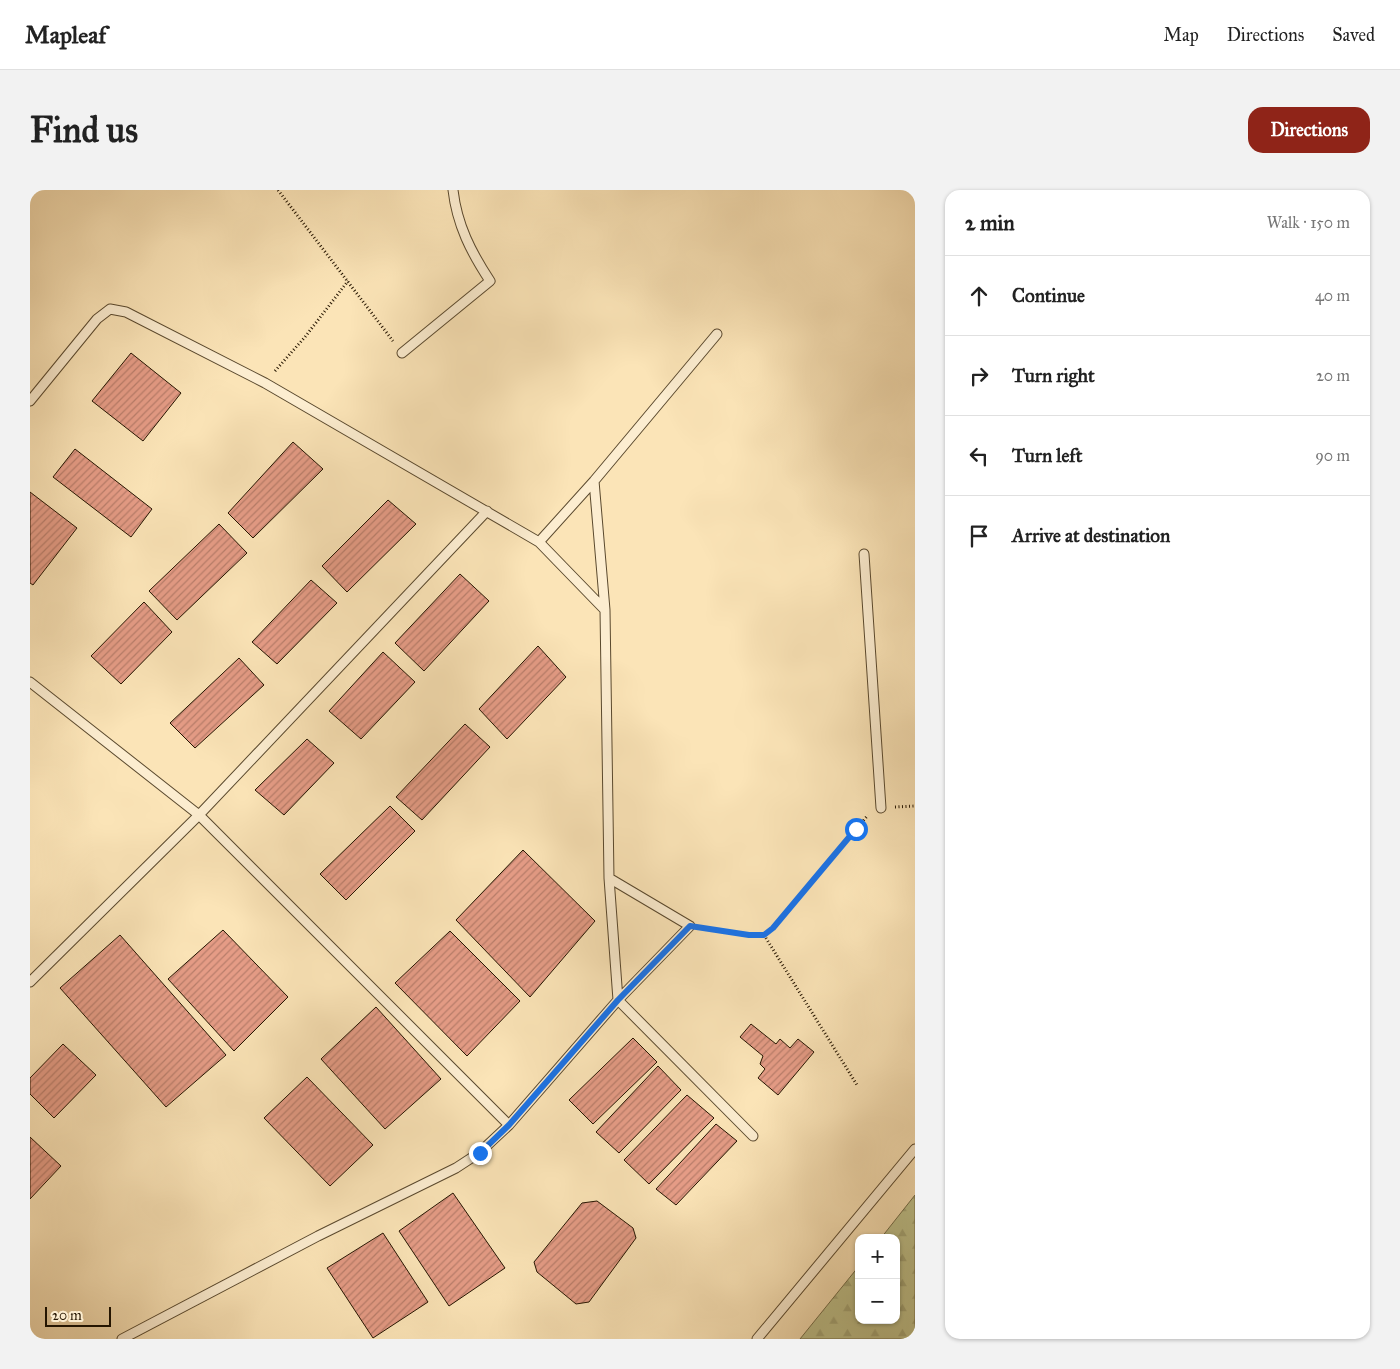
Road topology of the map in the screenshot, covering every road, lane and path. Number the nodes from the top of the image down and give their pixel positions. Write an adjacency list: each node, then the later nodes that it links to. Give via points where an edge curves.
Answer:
1 (278, 190): 3 (path)
2 (453, 190): 5 (lane, via 455,211 472,254 490,281)
3 (348, 282): 5 (path); 6 (path)
4 (717, 334): 8 (lane)
5 (402, 353)
6 (265, 383): 7 (lane, via 126,312 110,309 97,319); 9 (lane)
7 (30, 401)
8 (594, 480): 10 (lane); 12 (lane)
9 (487, 511): 10 (lane); 16 (lane)
10 (539, 542): 12 (lane)
11 (864, 554): 15 (lane)
12 (604, 610): 17 (lane)
13 (30, 682): 16 (lane)
14 (915, 806): 15 (path)
15 (880, 808): 19 (path, via 867,815)
16 (199, 815): 20 (lane); 23 (lane)
17 (610, 878): 18 (lane); 21 (lane)
18 (690, 926): 19 (path); 21 (lane)
19 (764, 935): 22 (path)
20 (30, 982)
21 (618, 1000): 23 (lane); 24 (lane)
22 (857, 1085)
23 (509, 1125): 26 (lane, via 480,1153 456,1168)
24 (753, 1136)
25 (915, 1150): 27 (lane)
26 (122, 1339)
27 (757, 1339)

